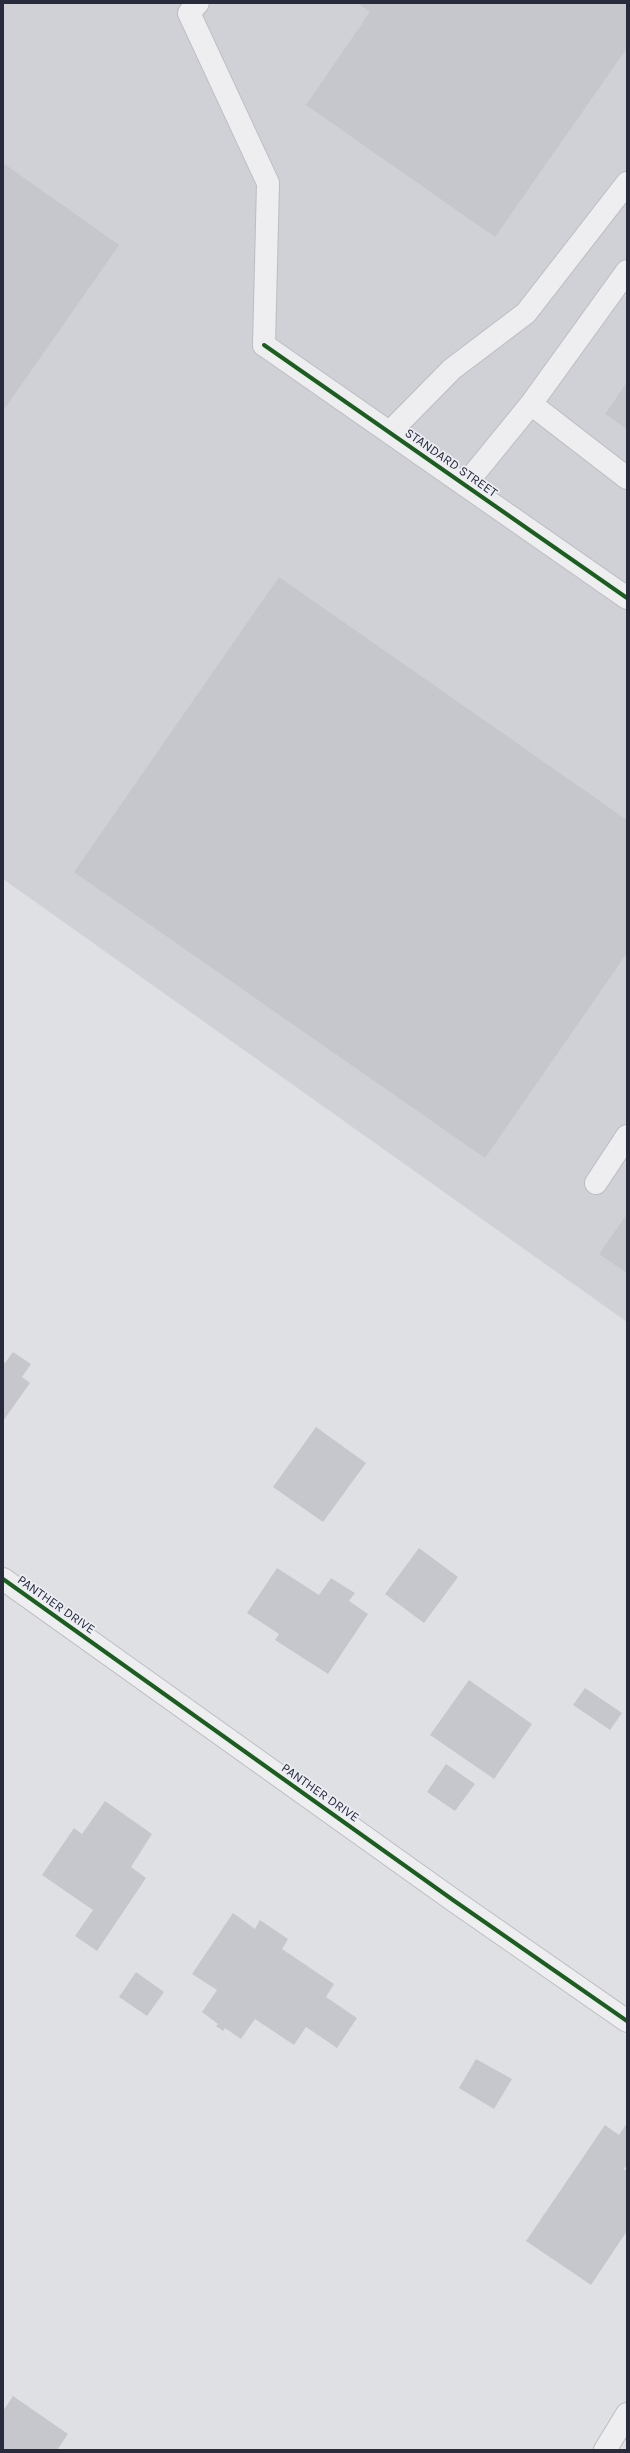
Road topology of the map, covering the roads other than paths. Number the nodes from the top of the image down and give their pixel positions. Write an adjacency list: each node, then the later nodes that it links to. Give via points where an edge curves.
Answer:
1 (198, 3): 5 (street, STANDARD STREET, via 189,14 268,183 264,345)
2 (627, 183): 5 (street, via 526,313 452,369)
3 (627, 271): 4 (street)
4 (531, 404): 6 (street); 7 (street)
5 (390, 432): 7 (street, STANDARD STREET)
6 (627, 478)
7 (465, 485): 8 (street, STANDARD STREET)
8 (627, 598)
9 (627, 1136): 10 (street)
10 (596, 1183)
11 (3, 1579): 12 (street, PANTHER DRIVE)
12 (627, 2021)
13 (627, 2414): 14 (street)
14 (605, 2450)

